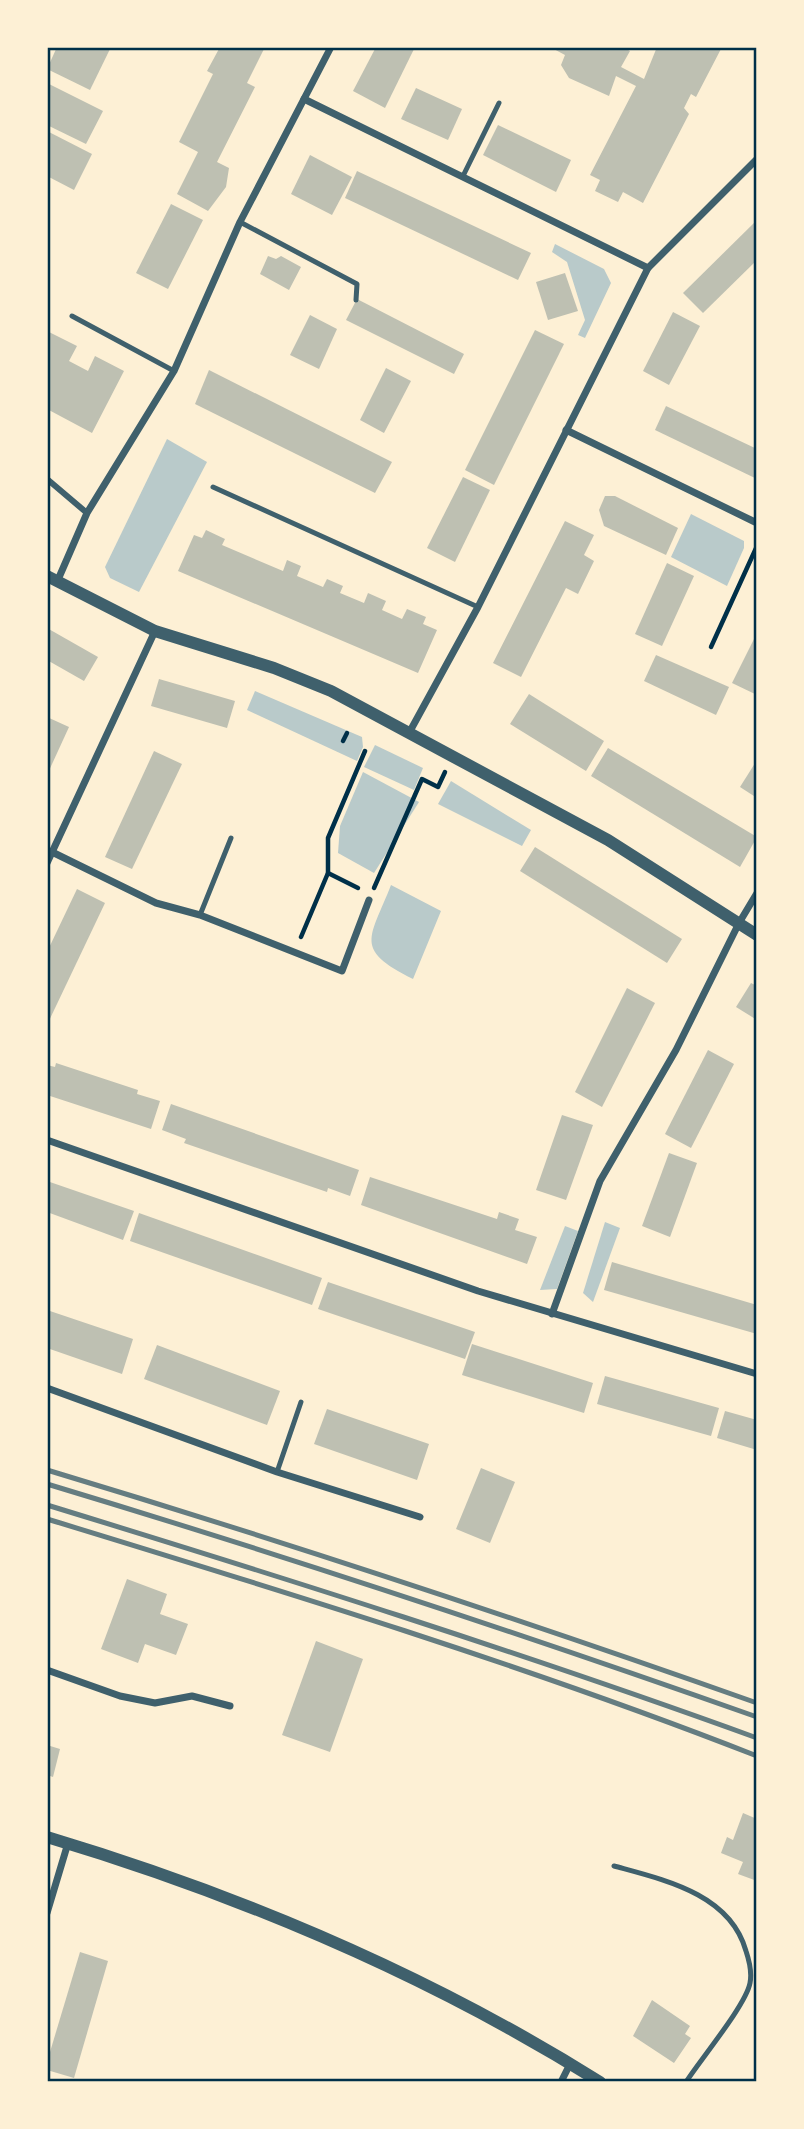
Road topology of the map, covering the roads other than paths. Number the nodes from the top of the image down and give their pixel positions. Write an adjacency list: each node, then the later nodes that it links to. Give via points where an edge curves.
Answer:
1 (331, 47): 2 (street)
2 (304, 99): 5 (street); 6 (street)
3 (499, 103): 5 (lane)
4 (757, 159): 7 (street)
5 (463, 176): 7 (street)
6 (240, 222): 8 (lane, via 357,284); 10 (street)
7 (648, 268): 11 (street)
8 (356, 300)
9 (72, 316): 10 (lane)
10 (174, 371): 14 (street)
11 (566, 430): 15 (street); 17 (street)
12 (47, 480): 14 (street)
13 (213, 487): 17 (lane)
14 (87, 513): 16 (street)
15 (757, 523)
16 (52, 579): 18 (street)
17 (478, 607): 19 (street)
18 (155, 631): 19 (street, via 274,668 331,691); 21 (street)
19 (410, 733): 26 (street, via 608,840)
20 (231, 838): 25 (lane)
21 (52, 852): 22 (street); 25 (street, via 156,903)
22 (47, 863)
23 (757, 894): 26 (street)
24 (370, 898): 25 (street, via 342,971)
25 (200, 915)
26 (739, 923): 27 (street); 29 (street, via 676,1050 600,1181)
27 (757, 935)
28 (47, 1140): 29 (street)
29 (552, 1314): 30 (street)
30 (757, 1374)
31 (47, 1388): 33 (street)
32 (301, 1402): 33 (lane)
33 (277, 1472): 34 (street)
34 (420, 1517)
35 (47, 1670): 36 (street, via 120,1696 155,1703 192,1696)
36 (230, 1706)
37 (47, 1837): 38 (street)
38 (68, 1843): 40 (street); 41 (street, via 161,1873 382,1963)
39 (614, 1866): 44 (lane, via 671,1882 721,1909 740,1931 750,1984)
40 (47, 1913)
41 (570, 2063): 42 (street); 43 (street)
42 (561, 2082)
43 (600, 2082)
44 (686, 2082)

